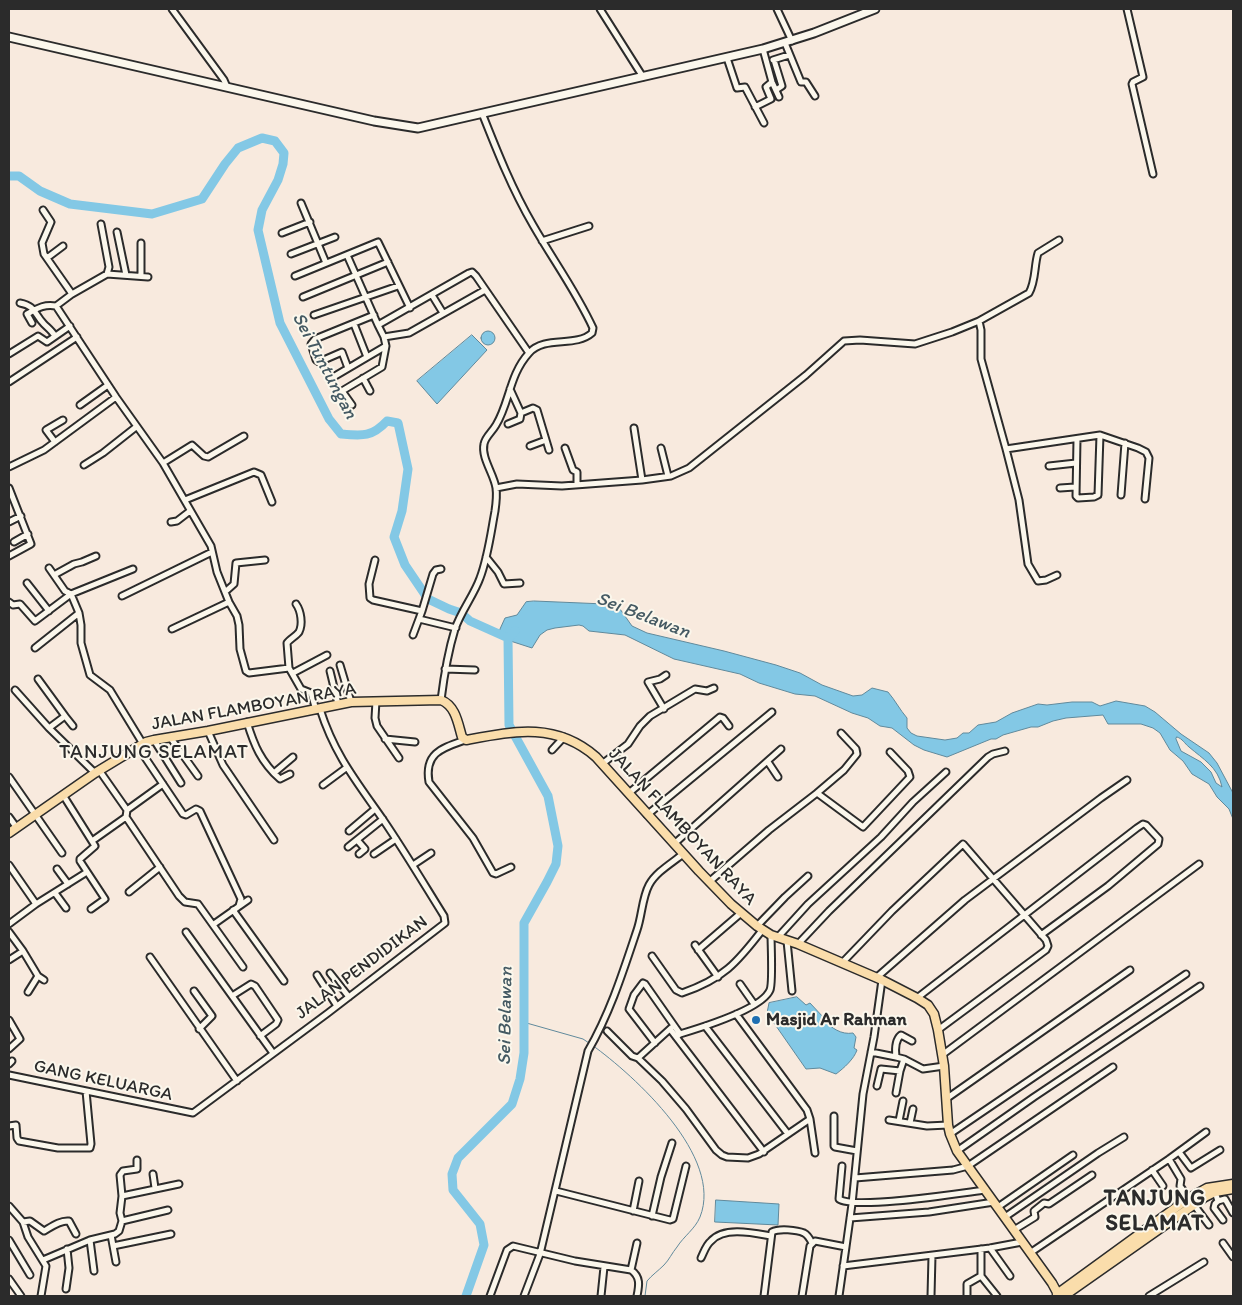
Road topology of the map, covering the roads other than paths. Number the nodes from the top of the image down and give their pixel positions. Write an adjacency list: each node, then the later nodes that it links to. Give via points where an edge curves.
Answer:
1 (172, 9): 13 (street)
2 (600, 9): 11 (street)
3 (777, 9): 7 (street)
4 (875, 9): 7 (main road)
5 (1127, 9): 20 (street, via 1143,77 1132,84)
6 (9, 37): 13 (main road)
7 (788, 48): 8 (main road); 9 (street); 15 (street, via 801,82 806,82)
8 (765, 55): 9 (street); 10 (main road); 12 (street)
9 (774, 60): 14 (street, via 782,86)
10 (729, 63): 11 (main road); 17 (street, via 737,88 745,87)
11 (643, 77): 18 (main road)
12 (772, 82): 14 (street); 17 (street, via 766,87 771,98)
13 (227, 87): 18 (main road, via 414,128)
14 (776, 90): 16 (street)
15 (816, 96)
16 (779, 97)
17 (755, 108): 19 (street)
18 (482, 113): 30 (street, via 512,189)
19 (764, 123)
20 (1153, 174)
21 (301, 203): 23 (street)
22 (43, 210): 36 (street, via 51,222 42,243)
23 (310, 222): 27 (street); 32 (street)
24 (101, 224): 39 (street)
25 (589, 226): 30 (street)
26 (118, 232): 40 (street)
27 (282, 233)
28 (335, 237): 32 (street)
29 (1059, 240): 58 (street, via 1038,253 1030,293)
30 (542, 241): 68 (street, via 570,283 593,328 592,333 582,339 547,344)
31 (141, 243): 41 (street)
32 (319, 243): 34 (street); 38 (street)
33 (63, 246): 36 (street)
34 (291, 254)
35 (347, 255): 37 (street, via 378,242); 38 (street); 43 (street)
36 (46, 258): 47 (street)
37 (388, 262): 43 (street); 45 (street)
38 (326, 263): 42 (street)
39 (107, 274): 40 (street); 47 (street)
40 (126, 275): 41 (street)
41 (142, 276): 44 (street)
42 (295, 276)
43 (356, 276): 49 (street); 50 (street)
44 (148, 277)
45 (398, 286): 49 (street); 53 (street)
46 (485, 290): 48 (street, via 472,272); 55 (street); 68 (street)
47 (72, 294): 52 (street)
48 (432, 295): 53 (street); 55 (street)
49 (366, 296): 56 (street); 57 (street)
50 (303, 297)
51 (20, 304): 54 (street)
52 (56, 306): 54 (street); 62 (street)
53 (410, 308): 61 (street)
54 (35, 310): 59 (street, via 27,316); 63 (street)
55 (443, 313): 64 (street, via 409,333)
56 (314, 315)
57 (374, 316): 60 (street); 61 (street)
58 (979, 321): 94 (street, via 981,359); 101 (street, via 915,344 844,342 689,468)
59 (32, 322)
60 (354, 324): 69 (street); 70 (street, via 315,339 312,344 319,362 342,352)
61 (378, 325): 64 (street)
62 (70, 326): 63 (street); 65 (street)
63 (55, 336): 67 (street, via 45,342 38,336)
64 (384, 336): 66 (street)
65 (77, 337): 73 (street); 74 (street)
66 (386, 346): 69 (street); 72 (street, via 383,365)
67 (9, 354)
68 (528, 354): 75 (street)
69 (367, 357): 70 (street)
70 (348, 368): 71 (street)
71 (335, 376)
72 (363, 378): 76 (street); 79 (street, via 342,392)
73 (9, 382)
74 (108, 386): 77 (street); 78 (street)
75 (510, 388): 80 (street); 106 (street, via 496,425 483,446)
76 (370, 391)
77 (116, 397): 83 (street); 89 (street)
78 (80, 405)
79 (352, 405)
80 (521, 413): 82 (street, via 520,419); 88 (street, via 533,408 537,410)
81 (64, 420): 89 (street, via 47,429)
82 (508, 424)
83 (136, 426): 96 (street); 98 (street)
84 (634, 428): 102 (street)
85 (1100, 435): 87 (street); 90 (street); 104 (street, via 1098,495 1078,498)
86 (244, 436): 96 (street, via 208,456 192,445)
87 (1077, 439): 94 (street); 97 (street)
88 (546, 440): 91 (street); 95 (street)
89 (55, 442): 100 (street)
90 (1125, 443): 108 (street); 109 (street, via 1148,454)
91 (530, 446)
92 (565, 448): 103 (street, via 573,470 577,472)
93 (661, 448): 101 (street)
94 (1006, 449): 130 (street, via 1019,500 1028,564 1038,580)
95 (549, 450)
96 (163, 463): 110 (street)
97 (1076, 463): 99 (street); 104 (street)
98 (84, 465)
99 (1049, 466)
100 (9, 467)
101 (668, 476): 102 (street)
102 (642, 480): 103 (street)
103 (577, 485): 106 (street, via 517,484)
104 (1075, 487): 107 (street)
105 (9, 488): 111 (street)
106 (496, 488): 123 (street)
107 (1060, 488)
108 (1121, 495)
109 (1145, 499)
110 (185, 500): 112 (street, via 256,472 261,476); 114 (street)
111 (14, 502): 113 (street); 115 (street)
112 (272, 502)
113 (9, 506)
114 (190, 511): 117 (street); 120 (street)
115 (21, 516): 116 (street); 118 (street)
116 (9, 522)
117 (171, 522)
118 (28, 534): 119 (street); 121 (street, via 31,545)
119 (14, 542)
120 (212, 552): 133 (street); 135 (street)
121 (9, 556)
122 (96, 556): 129 (street)
123 (486, 557): 132 (street, via 504,584); 144 (street, via 481,576)
124 (265, 560): 133 (street, via 236,563 234,584)
125 (375, 560): 140 (street, via 370,598)
126 (49, 568): 129 (street)
127 (133, 569): 134 (street)
128 (441, 569): 140 (street, via 434,572)
129 (54, 575): 134 (street)
130 (1056, 575)
131 (27, 582): 139 (street)
132 (520, 583)
133 (225, 592): 137 (street)
134 (71, 594): 139 (street); 141 (street)
135 (122, 596)
136 (9, 602): 139 (street, via 20,604 35,621)
137 (229, 602): 143 (street); 150 (street, via 240,624 240,648 246,671)
138 (296, 604): 150 (street, via 300,610 300,626 298,633 287,643)
139 (49, 611)
140 (422, 611): 142 (street)
141 (79, 613): 146 (street); 177 (street, via 81,643 90,675 110,690)
142 (419, 619): 144 (street); 145 (street)
143 (172, 628)
144 (456, 628): 149 (street)
145 (413, 635)
146 (35, 648)
147 (327, 655): 150 (street)
148 (340, 665): 159 (street)
149 (445, 668): 151 (street); 157 (street)
150 (291, 670): 161 (street, JALAN PENDIDIKAN, via 301,689 311,693)
151 (475, 670)
152 (330, 671): 160 (street)
153 (666, 675): 162 (street, via 648,682)
154 (38, 679): 164 (street)
155 (714, 688): 162 (street, via 707,691 695,689)
156 (15, 690): 168 (street)
157 (441, 700): 158 (main road, JALAN FLAMBOYAN RAYA); 175 (main road, via 448,703 454,712)
158 (376, 701): 159 (main road, JALAN FLAMBOYAN RAYA); 174 (street, via 375,722)
159 (351, 702): 160 (main road, JALAN FLAMBOYAN RAYA)
160 (338, 704): 161 (main road, JALAN FLAMBOYAN RAYA)
161 (318, 709): 165 (main road, JALAN FLAMBOYAN RAYA); 186 (street, JALAN PENDIDIKAN)
162 (664, 709): 185 (street, via 646,719 628,744)
163 (772, 712): 204 (street)
164 (65, 716): 166 (street); 168 (street)
165 (247, 722): 169 (main road, JALAN FLAMBOYAN RAYA); 189 (street, via 255,749)
166 (73, 726)
167 (729, 726): 198 (street, via 720,717)
168 (49, 728): 187 (street)
169 (208, 731): 171 (main road, JALAN FLAMBOYAN RAYA); 213 (street, via 223,764)
170 (841, 733): 199 (street, via 857,754)
171 (170, 737): 173 (main road, JALAN FLAMBOYAN RAYA); 191 (street)
172 (564, 737): 175 (main road, JALAN FLAMBOYAN RAYA, via 538,731); 178 (street); 185 (main road, JALAN FLAMBOYAN RAYA, via 588,750)
173 (154, 740): 177 (main road, JALAN FLAMBOYAN RAYA); 196 (street)
174 (385, 740): 176 (street); 183 (street)
175 (464, 740): 226 (street, via 443,748 435,755 429,764 429,782 473,838 493,874)
176 (414, 742)
177 (140, 746): 187 (main road, JALAN FLAMBOYAN RAYA); 195 (street)
178 (552, 750)
179 (781, 750): 184 (street)
180 (1005, 750): 251 (street, via 988,757)
181 (890, 752): 199 (street, via 908,771 910,778 862,827)
182 (294, 757): 189 (street)
183 (399, 758)
184 (768, 762): 193 (street); 215 (street)
185 (602, 764): 198 (main road, JALAN FLAMBOYAN RAYA)
186 (346, 768): 197 (street); 201 (street, JALAN PENDIDIKAN)
187 (97, 772): 200 (main road, JALAN FLAMBOYAN RAYA); 202 (street)
188 (946, 772): 248 (street)
189 (274, 773): 190 (street, via 280,779)
190 (290, 774)
191 (198, 776)
192 (9, 777): 203 (street)
193 (778, 777)
194 (1127, 780): 230 (street)
195 (162, 784): 202 (street); 237 (street, via 185,815 196,809 200,811 241,899)
196 (181, 784)
197 (323, 785)
198 (629, 793): 204 (main road, JALAN FLAMBOYAN RAYA)
199 (817, 793): 231 (street)
200 (63, 796): 203 (main road, JALAN FLAMBOYAN RAYA); 212 (street)
201 (375, 809): 207 (street, JALAN PENDIDIKAN); 209 (street)
202 (127, 810): 205 (street)
203 (35, 814): 208 (main road, JALAN FLAMBOYAN RAYA); 217 (street)
204 (647, 815): 215 (main road, JALAN FLAMBOYAN RAYA)
205 (126, 816): 212 (street); 225 (street)
206 (9, 817): 208 (street)
207 (383, 820): 211 (street, JALAN PENDIDIKAN); 214 (street)
208 (17, 828): 210 (main road, JALAN FLAMBOYAN RAYA)
209 (349, 831)
210 (9, 833)
211 (396, 839): 220 (street); 224 (street, JALAN PENDIDIKAN)
212 (92, 840): 228 (street, via 95,848 80,859)
213 (274, 840)
214 (358, 841): 216 (street); 219 (street, via 365,849)
215 (674, 844): 221 (main road, JALAN FLAMBOYAN RAYA)
216 (348, 848)
217 (62, 853)
218 (431, 853): 224 (street)
219 (359, 854)
220 (374, 854)
221 (683, 854): 231 (main road, JALAN FLAMBOYAN RAYA); 342 (street, via 650,884 620,981 588,1051)
222 (1199, 864): 291 (street)
223 (9, 865): 236 (street)
224 (413, 865): 273 (street, JALAN PENDIDIKAN, via 444,916 445,923)
225 (160, 867): 233 (street); 244 (street, via 183,900 198,904)
226 (511, 867)
227 (57, 869): 232 (street)
228 (87, 872): 232 (street); 239 (street, via 105,899)
229 (808, 876): 245 (street, via 784,897)
230 (994, 878): 242 (street); 256 (street, via 963,844); 264 (street, via 965,900)
231 (709, 882): 241 (main road, JALAN FLAMBOYAN RAYA)
232 (68, 884): 234 (street)
233 (129, 892)
234 (55, 893): 236 (street); 238 (street)
235 (248, 900): 237 (street)
236 (36, 904): 243 (street)
237 (239, 906): 240 (street)
238 (66, 908)
239 (91, 909)
240 (233, 910): 244 (street); 266 (street)
241 (741, 913): 245 (main road, JALAN FLAMBOYAN RAYA); 263 (street, via 696,947)
242 (1024, 914): 249 (street); 249 (street, via 1143,824 1159,838 1158,844 1108,886); 274 (street)
243 (9, 924)
244 (214, 924): 257 (street)
245 (760, 928): 248 (main road, JALAN FLAMBOYAN RAYA); 263 (street, via 742,956)
246 (9, 932): 252 (street)
247 (186, 932): 272 (street)
248 (774, 936): 250 (main road, JALAN FLAMBOYAN RAYA); 275 (street, via 770,990)
249 (1041, 936): 282 (street, via 1048,943 1046,950)
250 (787, 941): 251 (main road, JALAN FLAMBOYAN RAYA); 271 (street)
251 (798, 944): 256 (main road, JALAN FLAMBOYAN RAYA)
252 (24, 950): 255 (street); 262 (street)
253 (652, 956): 263 (street, via 682,993)
254 (150, 958): 281 (street)
255 (9, 960)
256 (842, 963): 264 (main road, JALAN FLAMBOYAN RAYA)
257 (243, 967)
258 (1130, 970): 303 (street)
259 (330, 973): 273 (street)
260 (1186, 974): 316 (street)
261 (317, 975): 276 (street)
262 (38, 976): 265 (street); 270 (street)
263 (718, 977)
264 (879, 979): 274 (main road, JALAN FLAMBOYAN RAYA); 289 (street)
265 (44, 980)
266 (284, 981)
267 (740, 984): 275 (street)
268 (1200, 986): 321 (street)
269 (194, 991): 281 (street, via 212,1016)
270 (28, 992)
271 (792, 992)
272 (232, 996): 284 (street); 284 (street, via 251,984 255,986 278,1020)
273 (349, 997): 276 (street, JALAN PENDIDIKAN)
274 (917, 998): 282 (main road, JALAN FLAMBOYAN RAYA, via 932,1010)
275 (754, 1004): 277 (street)
276 (337, 1006): 290 (street, JALAN PENDIDIKAN)
277 (736, 1014): 279 (street); 308 (street, via 807,1110)
278 (9, 1020): 288 (street, via 20,1040)
279 (705, 1026): 285 (street); 315 (street)
280 (672, 1028): 285 (street); 287 (street); 287 (street, via 645,984 641,984 629,1009)
281 (199, 1029): 299 (street)
282 (938, 1030): 291 (main road, JALAN FLAMBOYAN RAYA)
283 (607, 1031): 293 (street)
284 (260, 1036): 290 (street)
285 (678, 1036): 322 (street)
286 (912, 1041): 292 (street, via 900,1035 895,1047)
287 (655, 1043): 293 (street)
288 (9, 1049)
289 (871, 1052): 292 (street); 320 (street)
290 (273, 1053): 299 (street, JALAN PENDIDIKAN)
291 (942, 1055): 295 (main road, JALAN FLAMBOYAN RAYA)
292 (896, 1057): 294 (street)
293 (638, 1058): 322 (street, via 662,1080 722,1155 748,1158)
294 (904, 1058): 295 (street, via 923,1069); 297 (street)
295 (944, 1066): 303 (main road, JALAN FLAMBOYAN RAYA)
296 (1113, 1067): 330 (street)
297 (900, 1071): 300 (street, via 881,1069); 302 (street)
298 (9, 1075): 301 (street, GANG KELUARGA)
299 (237, 1081): 306 (street, JALAN PENDIDIKAN)
300 (877, 1086)
301 (86, 1091): 306 (street, GANG KELUARGA); 313 (street, via 90,1148 58,1148 19,1141 16,1125)
302 (896, 1093)
303 (946, 1099): 312 (main road, JALAN FLAMBOYAN RAYA)
304 (903, 1101): 310 (street)
305 (913, 1109): 311 (street)
306 (193, 1113)
307 (834, 1116): 320 (street, via 834,1146)
308 (810, 1119): 315 (street); 324 (street)
309 (889, 1120): 310 (street)
310 (900, 1121): 311 (street)
311 (910, 1123): 312 (street)
312 (948, 1125): 316 (main road, JALAN FLAMBOYAN RAYA)
313 (9, 1126)
314 (1206, 1132): 323 (street)
315 (788, 1134): 322 (street)
316 (950, 1134): 321 (main road, JALAN FLAMBOYAN RAYA)
317 (1124, 1137): 354 (street)
318 (672, 1143): 353 (street)
319 (1220, 1150): 323 (street, via 1191,1168)
320 (857, 1151): 334 (street)
321 (957, 1151): 330 (main road, JALAN FLAMBOYAN RAYA)
322 (764, 1152)
323 (1179, 1152): 326 (street)
324 (815, 1153)
325 (1073, 1155): 348 (street)
326 (1169, 1159): 331 (street); 345 (street, via 1181,1179 1180,1186)
327 (137, 1160): 344 (street, via 138,1168 121,1172)
328 (686, 1166): 353 (street, via 673,1219)
329 (842, 1166): 347 (street, via 839,1199)
330 (968, 1166): 334 (street); 341 (main road, JALAN FLAMBOYAN RAYA)
331 (1152, 1170): 338 (street); 376 (street)
332 (153, 1174): 339 (street)
333 (1092, 1174): 360 (street, via 1049,1204 1044,1203 1035,1210 1035,1217)
334 (855, 1178): 347 (street)
335 (639, 1181): 351 (street)
336 (179, 1184): 339 (street)
337 (1233, 1184): 345 (main road, via 1208,1188)
338 (1163, 1186)
339 (155, 1188): 344 (street)
340 (1233, 1189): 343 (main road)
341 (985, 1190): 347 (street); 348 (main road, JALAN FLAMBOYAN RAYA)
342 (556, 1191): 351 (street); 377 (street)
343 (1215, 1192): 345 (main road); 346 (street)
344 (122, 1196): 358 (street)
345 (1191, 1201): 359 (street); 393 (main road)
346 (1218, 1201): 352 (street, via 1225,1199); 356 (street, via 1214,1208)
347 (852, 1204): 355 (street)
348 (996, 1205): 354 (main road, JALAN FLAMBOYAN RAYA); 355 (street)
349 (9, 1206): 357 (street)
350 (168, 1210): 358 (street)
351 (632, 1211): 353 (street)
352 (1233, 1212)
353 (652, 1216)
354 (1005, 1217): 360 (main road, JALAN FLAMBOYAN RAYA)
355 (850, 1218): 372 (street)
356 (1223, 1220)
357 (23, 1222): 361 (street, via 30,1221 44,1231 69,1221); 381 (street, via 28,1237)
358 (122, 1222): 363 (street, via 119,1231)
359 (1209, 1225)
360 (1014, 1230): 368 (main road, JALAN FLAMBOYAN RAYA)
361 (76, 1234)
362 (171, 1234): 371 (street)
363 (111, 1235): 366 (street); 371 (street)
364 (771, 1236): 370 (street, via 777,1230 800,1232 807,1234); 380 (street, via 741,1231 720,1235 711,1241); 400 (street)
365 (9, 1240): 388 (street)
366 (90, 1240): 374 (street); 387 (street)
367 (637, 1242): 386 (street)
368 (1022, 1242): 373 (street); 376 (main road, JALAN FLAMBOYAN RAYA)
369 (1223, 1242): 379 (street)
370 (812, 1243): 372 (street); 401 (street)
371 (113, 1246): 382 (street)
372 (846, 1247): 384 (street)
373 (990, 1248): 375 (street); 390 (street)
374 (67, 1249): 381 (street); 392 (street)
375 (981, 1249): 378 (street); 389 (street)
376 (1030, 1253): 393 (main road, JALAN FLAMBOYAN RAYA)
377 (540, 1254): 385 (street); 396 (street, via 510,1246); 397 (street)
378 (932, 1256): 384 (street); 403 (street)
379 (1233, 1257)
380 (701, 1258)
381 (44, 1260): 395 (street, via 46,1270)
382 (116, 1262)
383 (1204, 1262): 406 (street)
384 (844, 1266): 402 (street)
385 (604, 1267): 386 (street); 398 (street)
386 (631, 1270): 399 (street, via 639,1281)
387 (94, 1271)
388 (30, 1275)
389 (980, 1276): 404 (street, via 967,1284); 405 (street)
390 (1010, 1276)
391 (9, 1279): 394 (street)
392 (66, 1289)
393 (1061, 1295)
394 (21, 1296)
395 (41, 1296)
396 (490, 1296)
397 (524, 1296)
398 (601, 1296)
399 (638, 1296)
400 (764, 1296)
401 (802, 1296)
402 (839, 1296)
403 (931, 1296)
404 (967, 1296)
405 (997, 1296)
406 (1149, 1296)

